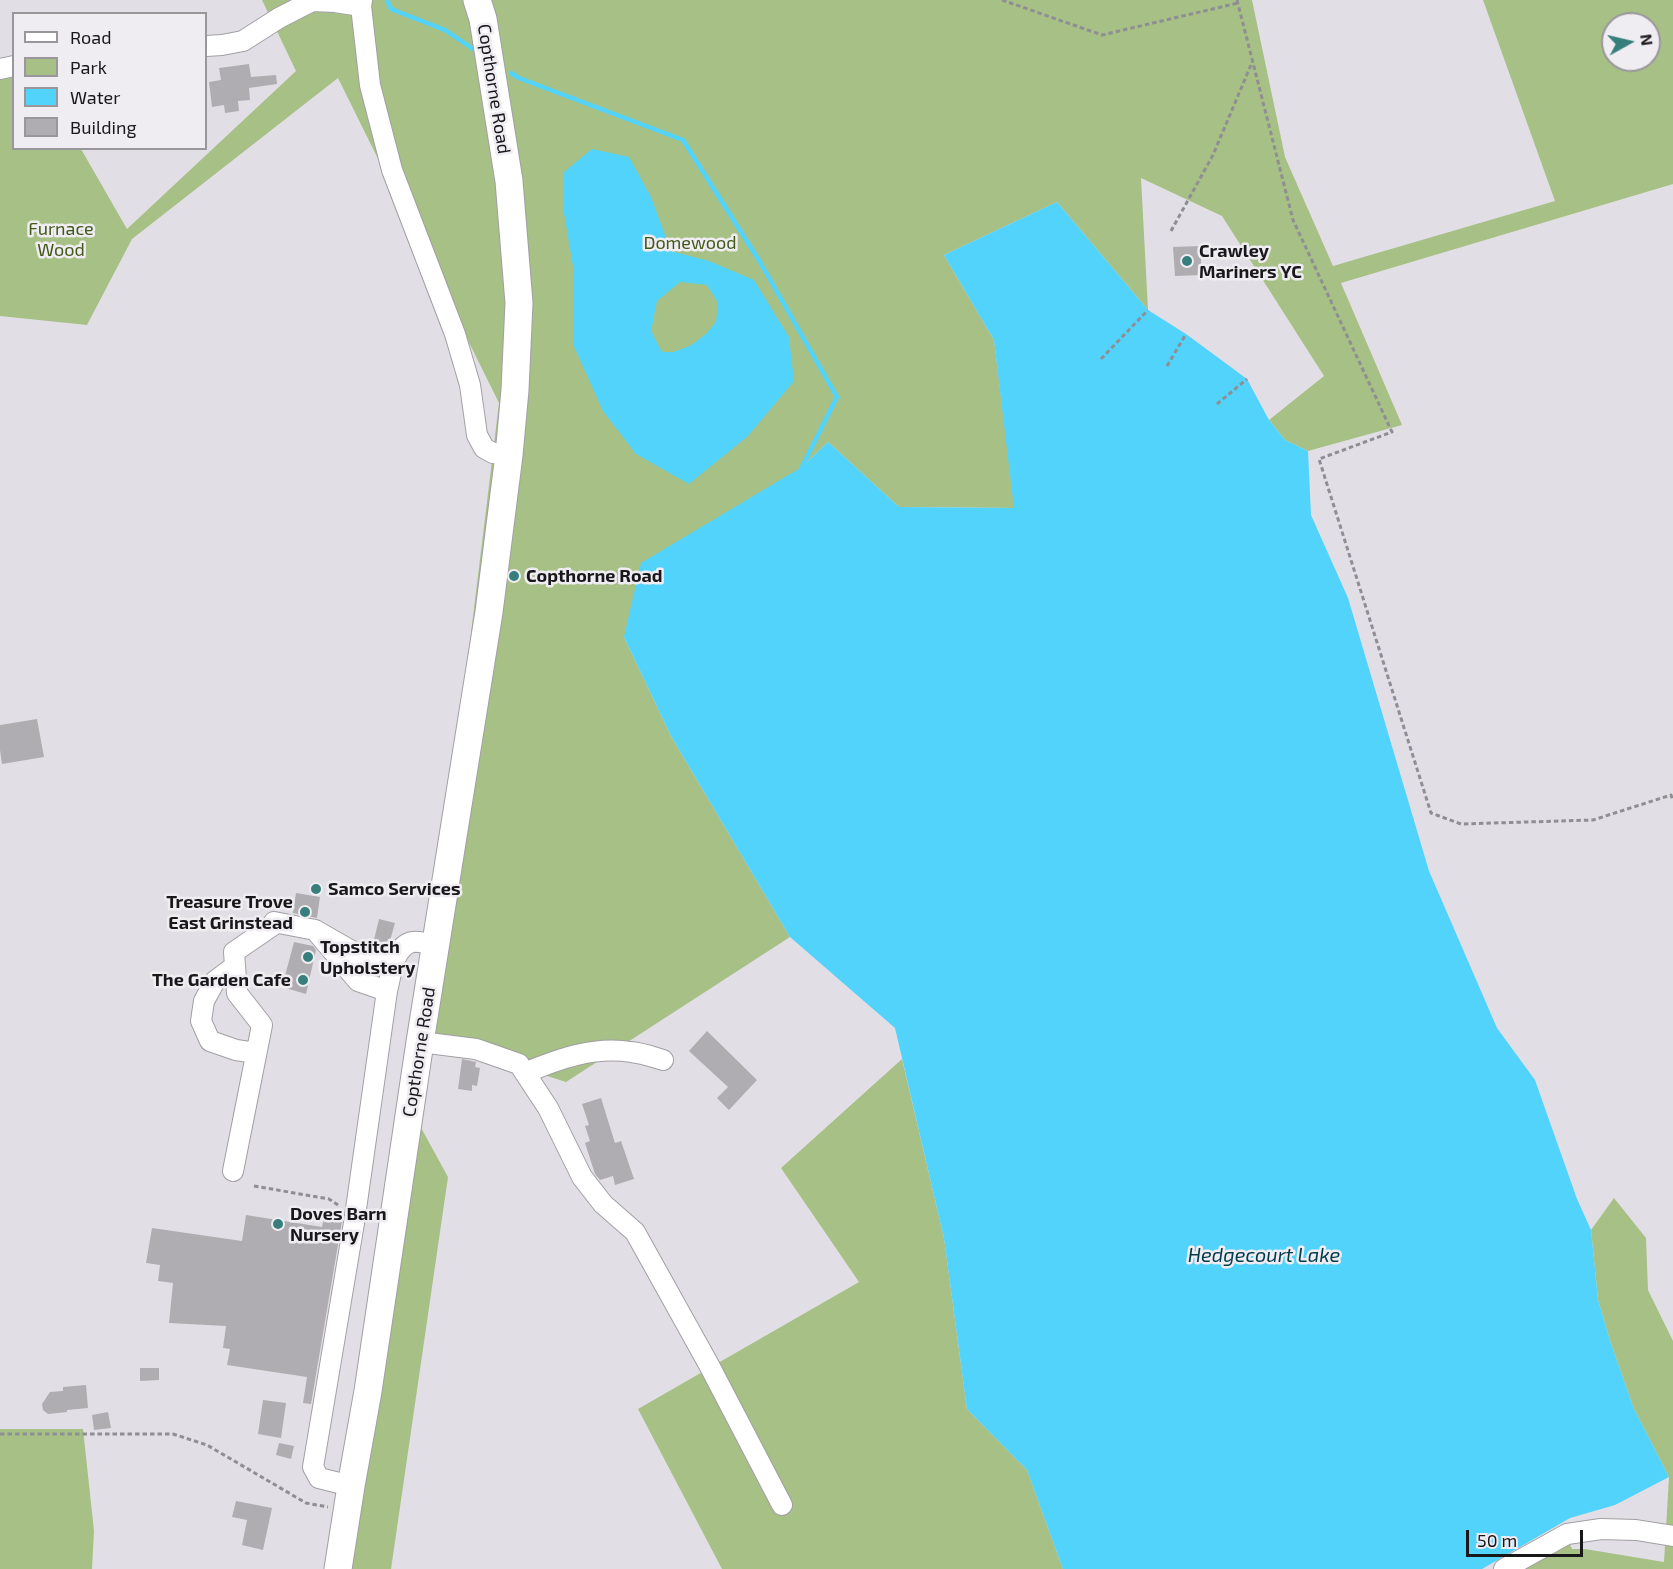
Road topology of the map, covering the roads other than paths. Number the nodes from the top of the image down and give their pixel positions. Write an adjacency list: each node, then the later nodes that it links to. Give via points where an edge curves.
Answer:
1 (477, 0): 4 (highway, Copthorne Road, via 509,181 518,292)
2 (362, 3): 3 (street, via 312,1 243,41); 4 (street, via 370,85 392,170 455,334 470,385 477,435 484,448)
3 (207, 45)
4 (509, 455): 6 (highway, Copthorne Road, via 489,612)
5 (315, 930): 7 (street, via 373,962); 8 (street, via 274,922 234,952); 9 (street, via 358,981)
6 (436, 944): 7 (street, via 412,942 400,950); 10 (highway, Copthorne Road)
7 (393, 965): 9 (street)
8 (235, 966): 11 (street, via 237,993 262,1025); 11 (street, via 215,981 204,1001 201,1021 210,1041)
9 (387, 991): 15 (street, via 354,1223 313,1467 319,1478)
10 (420, 1042): 13 (street, via 476,1049 519,1064); 15 (highway, Copthorne Road)
11 (256, 1053): 14 (street)
12 (663, 1060): 13 (street, via 631,1052 592,1053 571,1056)
13 (525, 1073): 16 (street, via 548,1108 582,1177 603,1204 635,1232)
14 (232, 1172)
15 (349, 1498): 18 (highway, Copthorne Road)
16 (782, 1504)
17 (1673, 1536): 19 (street, via 1601,1529 1567,1534)
18 (338, 1569)
19 (1504, 1569)

